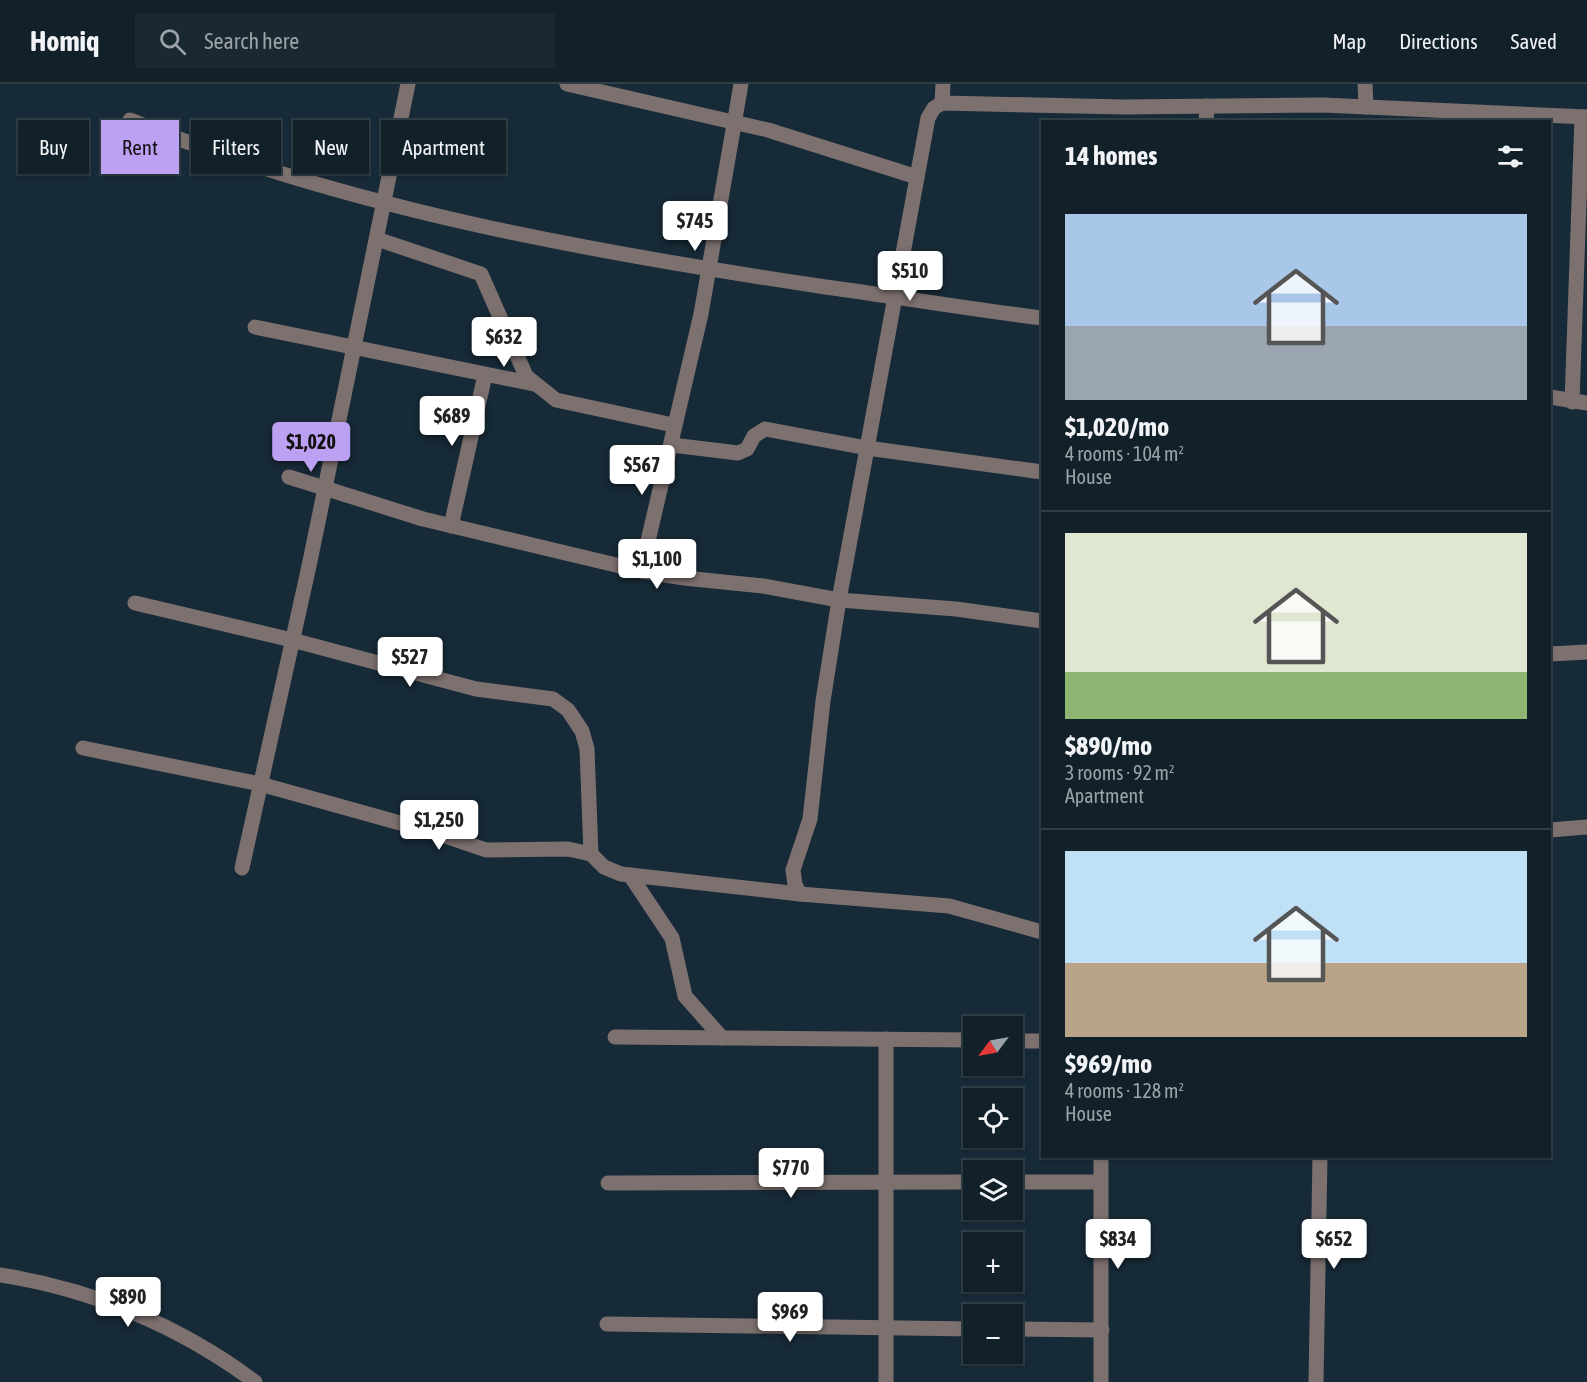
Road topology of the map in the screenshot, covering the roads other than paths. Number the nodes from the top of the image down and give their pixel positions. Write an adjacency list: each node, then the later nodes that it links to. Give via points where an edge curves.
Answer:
1 (408, 84): 14 (street)
2 (567, 84): 11 (street)
3 (741, 84): 11 (street)
4 (944, 84): 6 (street)
5 (1365, 84): 7 (street)
6 (942, 103): 8 (street); 13 (street, via 928,118)
7 (1366, 107): 8 (street); 9 (street)
8 (1207, 114)
9 (1415, 116): 10 (street)
10 (1584, 117): 24 (street)
11 (734, 123): 13 (street); 16 (street)
12 (179, 140): 14 (street)
13 (917, 177): 17 (street)
14 (384, 202): 15 (street); 16 (street, via 564,245)
15 (377, 239): 20 (street); 22 (street, via 481,274 526,376)
16 (709, 269): 17 (street); 25 (street)
17 (895, 297): 18 (street); 27 (street)
18 (1041, 318)
19 (255, 327): 20 (street)
20 (354, 349): 21 (street); 30 (street)
21 (485, 375): 22 (street); 31 (street)
22 (537, 385): 25 (street, via 556,400)
23 (1551, 397): 24 (street)
24 (1579, 403)
25 (673, 425): 26 (street)
26 (672, 445): 27 (street, via 738,453 747,450 754,436 765,429); 32 (street)
27 (867, 448): 28 (street); 33 (street)
28 (1041, 472)
29 (289, 477): 30 (street)
30 (325, 488): 31 (street); 36 (street)
31 (451, 526): 32 (street)
32 (641, 571): 33 (street)
33 (839, 600): 35 (street, via 956,609); 46 (street, via 810,819 793,870)
34 (135, 603): 36 (street)
35 (1041, 621)
36 (292, 640): 40 (street); 43 (street, via 476,689 553,699 568,710 582,731 587,749)
37 (1587, 652): 38 (street)
38 (1551, 654)
39 (83, 748): 40 (street)
40 (260, 784): 43 (street, via 486,850 568,849); 44 (street)
41 (1587, 827): 42 (street)
42 (1551, 830)
43 (591, 854): 45 (street, via 604,867)
44 (242, 868)
45 (630, 875): 46 (street); 51 (street, via 672,938 685,996)
46 (800, 894): 48 (street, via 950,906)
47 (1041, 919): 48 (street)
48 (1011, 923): 49 (street)
49 (1041, 932)
50 (615, 1037): 51 (street)
51 (722, 1038): 52 (street)
52 (886, 1039): 53 (street); 62 (street)
53 (963, 1040)
54 (1023, 1041): 55 (street)
55 (1041, 1041)
56 (1101, 1158): 60 (street)
57 (1320, 1158): 72 (street)
58 (963, 1182): 62 (street)
59 (1023, 1182): 60 (street)
60 (1100, 1182): 68 (street)
61 (608, 1183): 62 (street)
62 (886, 1183): 65 (street)
63 (0, 1275): 69 (street, via 61,1288 134,1313 196,1343)
64 (607, 1324): 65 (street)
65 (886, 1328): 66 (street); 70 (street)
66 (963, 1329)
67 (1023, 1329): 68 (street)
68 (1102, 1330): 71 (street)
69 (255, 1382)
70 (886, 1382)
71 (1101, 1382)
72 (1316, 1382)

